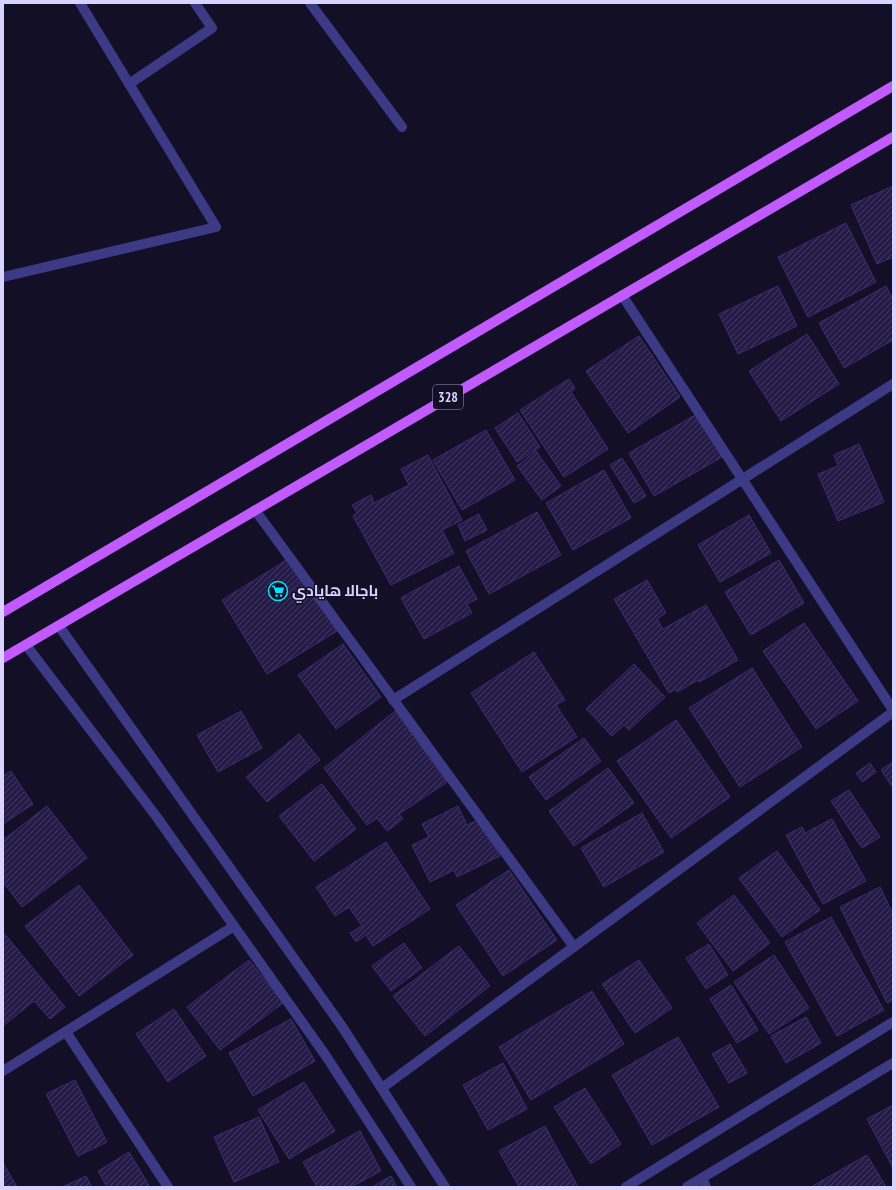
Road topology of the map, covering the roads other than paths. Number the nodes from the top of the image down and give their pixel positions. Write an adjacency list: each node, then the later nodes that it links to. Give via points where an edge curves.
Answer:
1 (80, 3): 4 (street)
2 (195, 3): 4 (street, via 212,28)
3 (310, 3): 6 (street)
4 (129, 84): 8 (street, via 216,227)
5 (893, 86): 13 (main road)
6 (402, 127)
7 (893, 137): 9 (main road, 328)
8 (3, 277)
9 (622, 295): 11 (street); 12 (main road, 328)
10 (893, 384): 11 (street)
11 (742, 479): 17 (street); 18 (street)
12 (256, 510): 14 (main road, 328); 17 (street)
13 (3, 612)
14 (59, 626): 15 (main road, 328); 25 (street, via 343,1028)
15 (26, 645): 16 (main road, 328); 19 (street, via 156,816)
16 (3, 658)
17 (394, 700): 20 (street)
18 (893, 711): 20 (street)
19 (234, 926): 22 (street); 28 (street, via 326,1056)
20 (574, 947): 25 (street)
21 (893, 1022): 30 (street)
22 (66, 1032): 24 (street); 27 (street)
23 (893, 1063): 26 (street)
24 (3, 1072)
25 (382, 1088): 29 (street)
26 (704, 1182): 31 (street)
27 (168, 1187)
28 (411, 1187)
29 (445, 1187)
30 (626, 1187)
31 (687, 1187)

